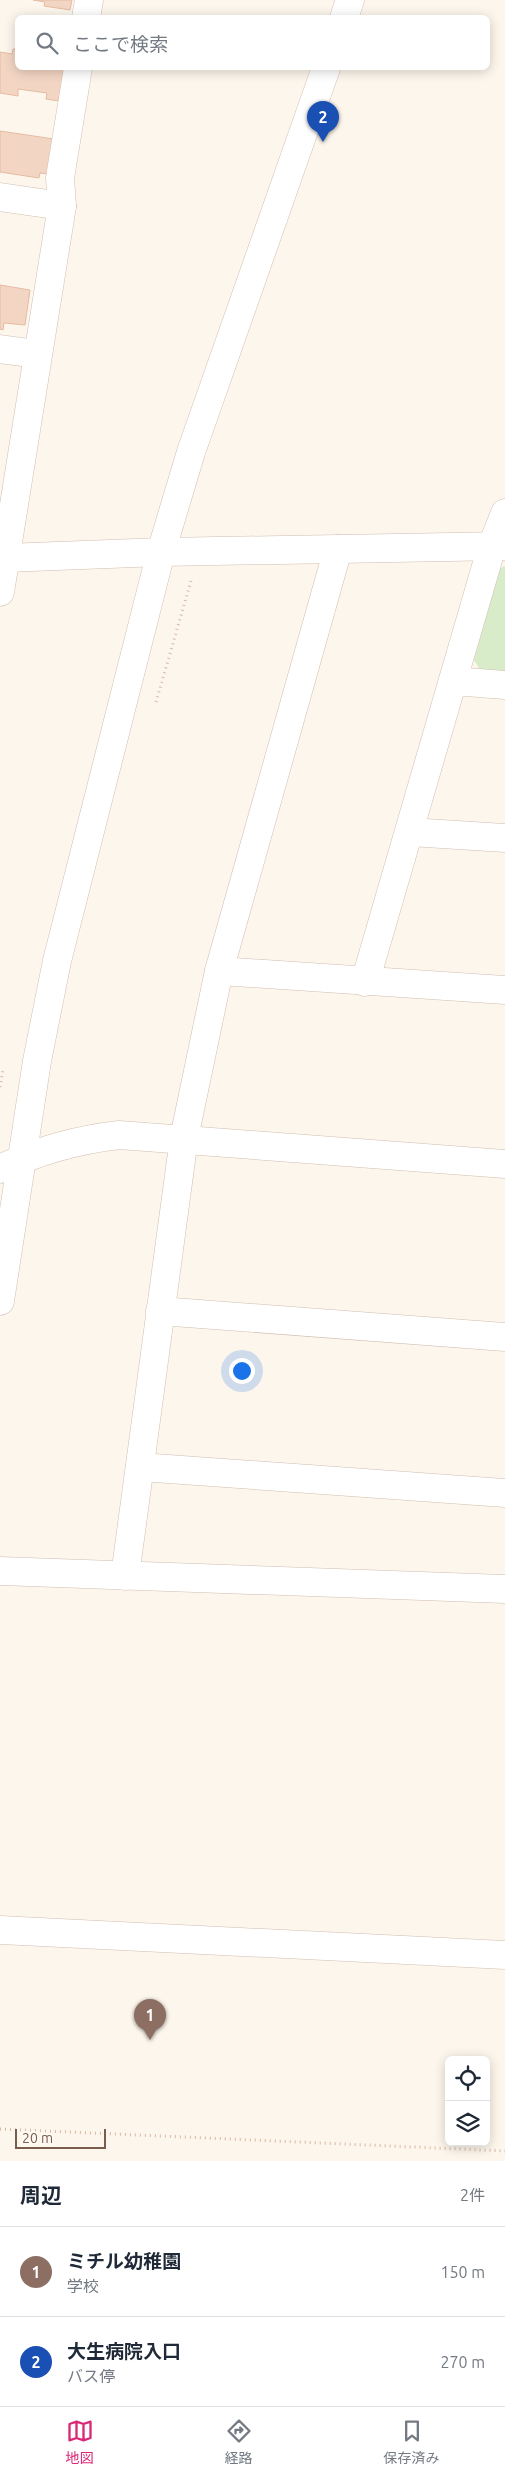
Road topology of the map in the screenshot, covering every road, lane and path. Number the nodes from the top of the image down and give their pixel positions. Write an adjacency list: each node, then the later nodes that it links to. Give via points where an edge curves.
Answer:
1 (90, 0): 3 (street)
2 (350, 0): 4 (street)
3 (87, 15)
4 (345, 15)
5 (78, 70): 8 (street, via 60,178)
6 (325, 70): 14 (street, via 191,452)
7 (0, 197): 8 (street)
8 (62, 206): 10 (street)
9 (0, 349): 10 (street)
10 (38, 354): 15 (street)
11 (505, 513): 12 (street)
12 (498, 546): 13 (street); 18 (street)
13 (338, 549): 14 (street); 23 (street)
14 (161, 552): 15 (street); 27 (street, via 57,961 37,1061)
15 (5, 558): 17 (street)
16 (192, 579): 20 (path)
17 (0, 592)
18 (453, 681): 19 (street); 21 (street)
19 (505, 685)
20 (155, 703)
21 (410, 832): 22 (street); 24 (street)
22 (505, 838)
23 (219, 971): 24 (street); 26 (street)
24 (365, 982): 25 (street)
25 (505, 990)
26 (184, 1138): 27 (street, via 119,1135 84,1139 55,1146); 28 (street); 30 (street)
27 (11, 1164): 29 (street)
28 (505, 1164)
29 (0, 1301)
30 (160, 1311): 31 (street); 32 (street)
31 (505, 1337)
32 (140, 1467): 33 (street); 35 (street)
33 (505, 1493)
34 (0, 1571): 35 (street)
35 (125, 1576): 36 (street)
36 (505, 1589)
37 (0, 1930): 38 (street)
38 (505, 1955)
39 (0, 2129): 40 (path)
40 (505, 2151)

